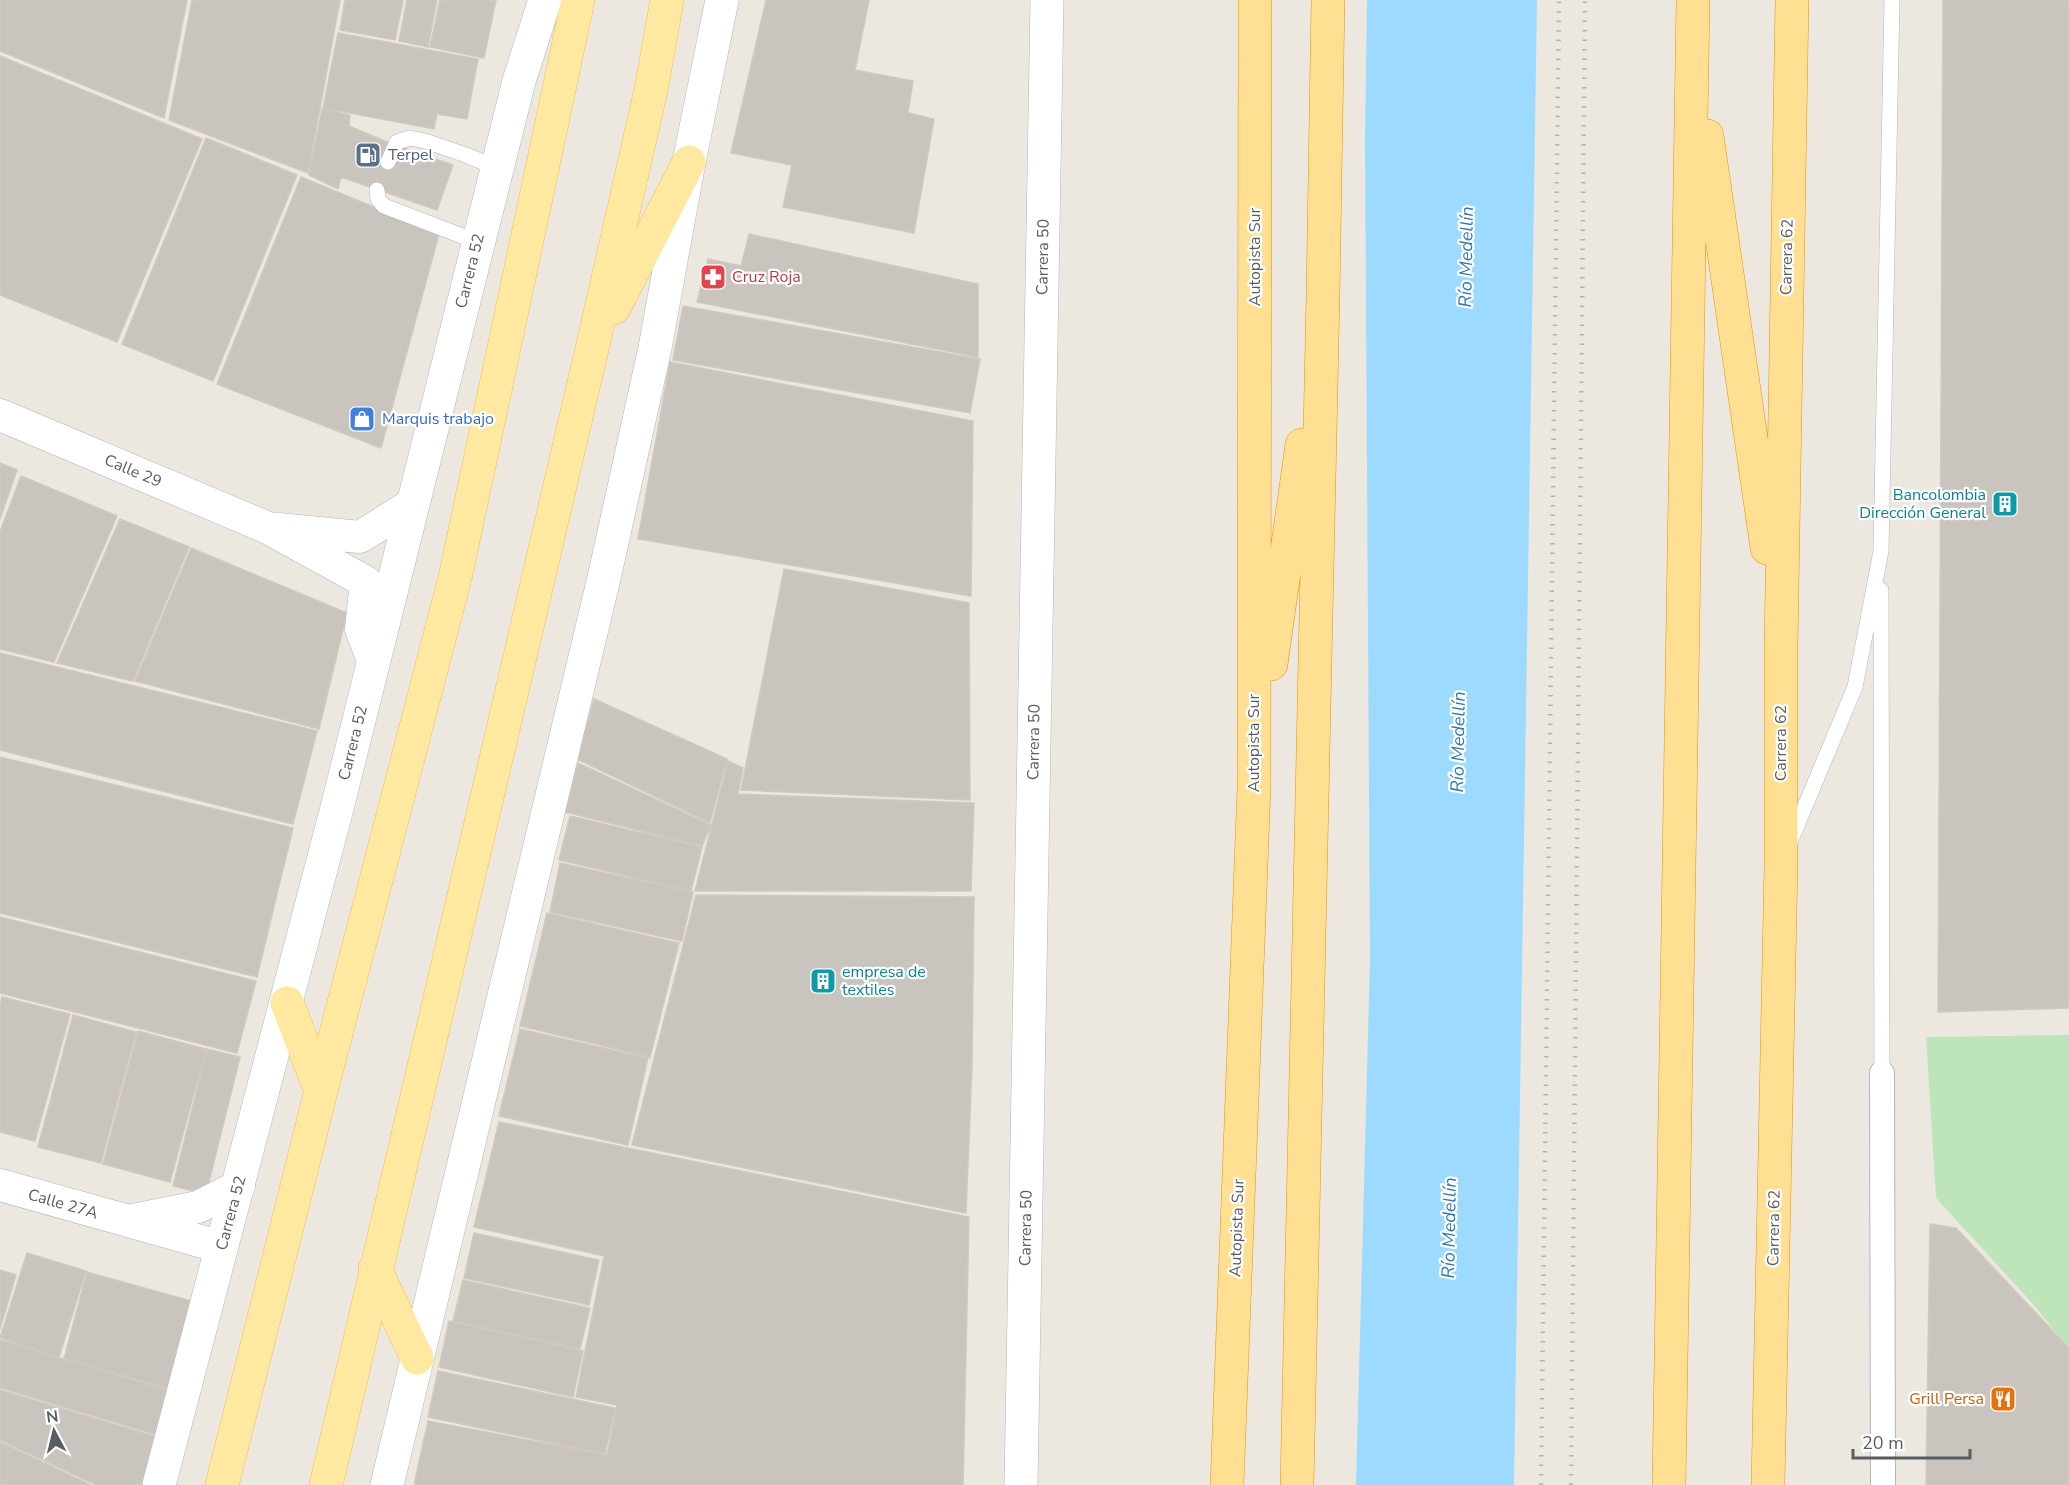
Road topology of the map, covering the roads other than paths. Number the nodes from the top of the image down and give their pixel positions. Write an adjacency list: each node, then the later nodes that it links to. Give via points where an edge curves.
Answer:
1 (545, 0): 14 (street, Carrera 52)
2 (578, 0): 29 (main road, via 455,579)
3 (667, 0): 18 (main road, via 651,90)
4 (722, 0): 13 (street)
5 (1047, 0): 40 (street, Carrera 50)
6 (1255, 0): 25 (highway, Autopista Sur)
7 (1328, 0): 17 (highway)
8 (1693, 0): 11 (highway)
9 (1792, 0): 23 (highway, Carrera 62)
10 (1892, 0): 22 (lane)
11 (1692, 36): 23 (highway); 43 (highway)
12 (388, 162): 14 (lane, via 397,142 410,138 466,154)
13 (689, 162): 18 (main road); 35 (street, via 655,348 604,578)
14 (497, 168): 16 (street, Carrera 52)
15 (377, 190): 16 (lane, via 384,206)
16 (478, 242): 20 (street, Carrera 52)
17 (1323, 295): 25 (highway); 42 (highway)
18 (592, 349): 34 (main road)
19 (0, 415): 21 (street, Calle 29)
20 (411, 505): 21 (street, Calle 29, via 360,537); 24 (street, Carrera 52)
21 (266, 527): 24 (street, Calle 29, via 366,582 360,629)
22 (1881, 551): 26 (lane, via 1855,687); 28 (lane)
23 (1781, 648): 26 (highway, Carrera 62)
24 (373, 661): 27 (street, Carrera 52)
25 (1254, 787): 41 (highway, Autopista Sur)
26 (1781, 864): 44 (highway, Carrera 62)
27 (287, 1003): 29 (main road); 31 (street, Carrera 52)
28 (1882, 1073): 45 (street)
29 (321, 1091): 37 (main road)
30 (0, 1185): 32 (street, Calle 27A)
31 (239, 1186): 32 (street, Calle 27A, via 198,1207); 33 (street, Carrera 52)
32 (126, 1222): 33 (street, Calle 27A)
33 (221, 1247): 36 (street, Carrera 52)
34 (375, 1269): 35 (main road); 38 (main road)
35 (417, 1358): 39 (street)
36 (159, 1485)
37 (222, 1485)
38 (326, 1485)
39 (387, 1485)
40 (1021, 1485)
41 (1227, 1485)
42 (1297, 1485)
43 (1669, 1485)
44 (1768, 1485)
45 (1883, 1485)

